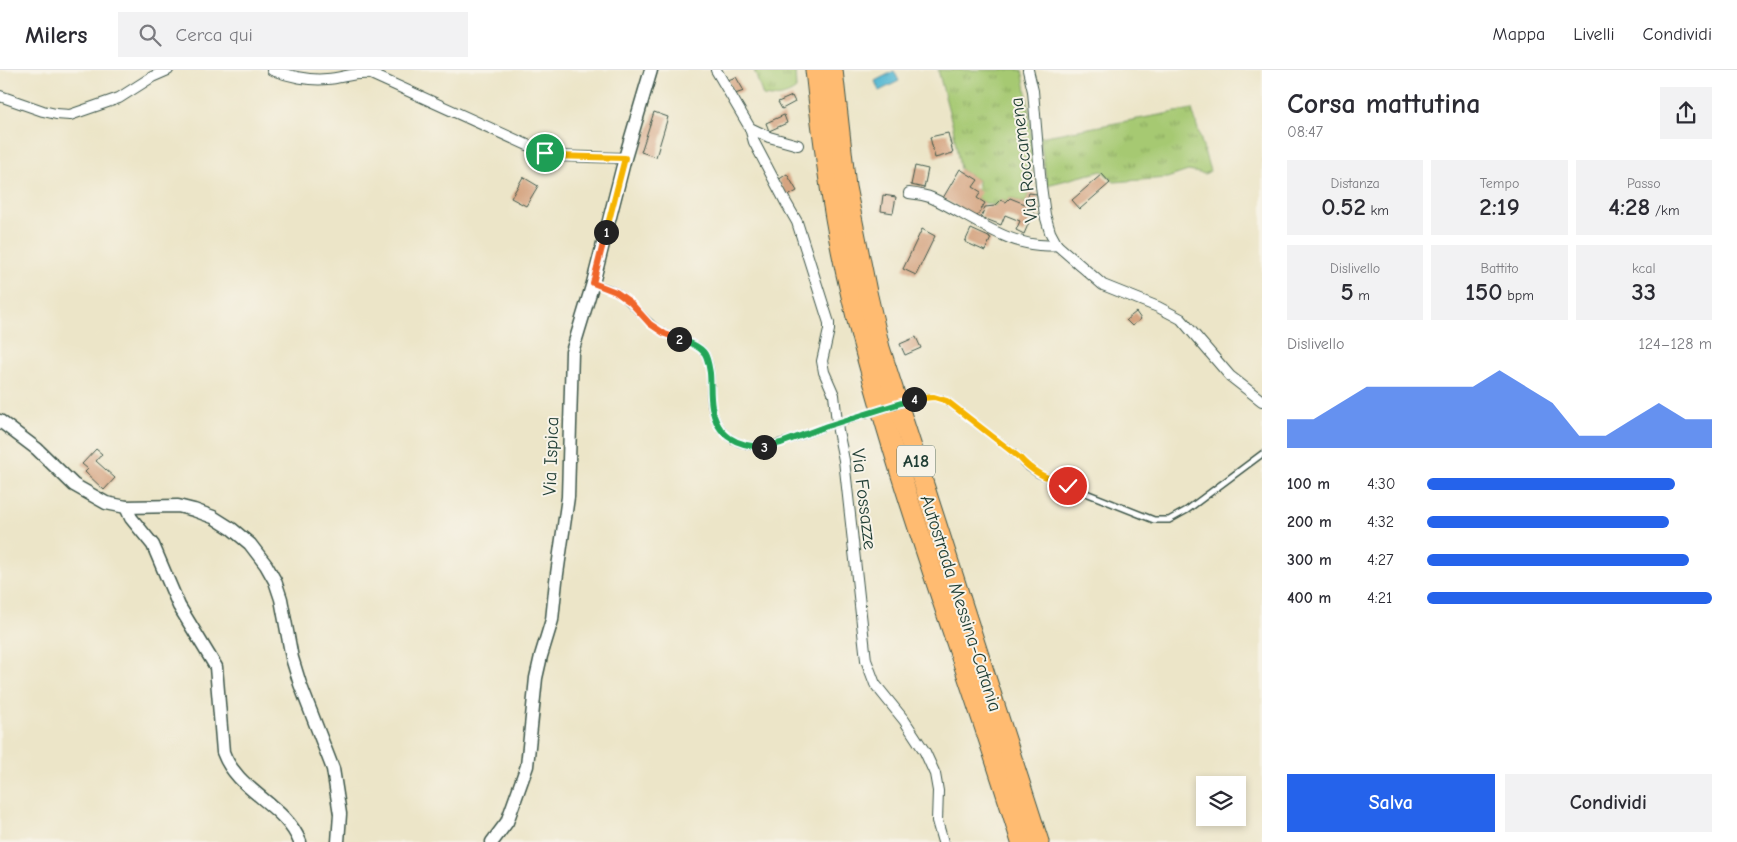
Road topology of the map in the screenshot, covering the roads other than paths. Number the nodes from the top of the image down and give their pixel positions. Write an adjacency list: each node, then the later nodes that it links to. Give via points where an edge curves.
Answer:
1 (168, 70): 8 (street, via 119,98 70,115 49,113)
2 (272, 70): 11 (street, via 321,80 358,73 371,74 554,156)
3 (651, 70): 11 (street, Via Ispica)
4 (716, 70): 9 (street)
5 (815, 70): 23 (highway, Autostrada Messina-Catania / A18, via 838,238 864,351)
6 (833, 70): 24 (highway, Autostrada Messina-Catania / A18, via 846,187 880,348)
7 (1028, 70): 13 (street, Via Roccamena, via 1045,215)
8 (0, 96)
9 (750, 128): 10 (street); 22 (street, Via Fossazze, via 798,222 829,323 822,361 834,395 844,460 866,660 875,684 904,720 935,774 937,821)
10 (798, 145)
11 (625, 158): 14 (street, Via Ispica)
12 (909, 193): 13 (street, Via Roccamena, via 930,197 1010,238)
13 (1056, 245): 15 (street, Via Roccamena, via 1103,285 1181,319 1230,376)
14 (593, 283): 17 (lane, bridge, via 616,292 650,324 699,348 706,355 712,408 722,433 747,445 763,447 919,398 934,397 947,401 1038,474 1154,520 1169,520 1187,510); 21 (street, Via Ispica, via 572,352 568,497 552,620 536,678 528,766 507,822)
15 (1262, 400)
16 (0, 421): 18 (street, via 37,449 74,484 106,503)
17 (1262, 454)
18 (126, 507): 19 (street, via 153,545 179,606 216,668 223,752 227,763 243,782 287,819); 20 (street, via 178,506 213,517 250,544 266,565 281,598 300,684 333,769 340,814)
19 (300, 842)
20 (338, 842)
21 (492, 842)
22 (943, 842)
23 (1021, 842)
24 (1039, 842)

